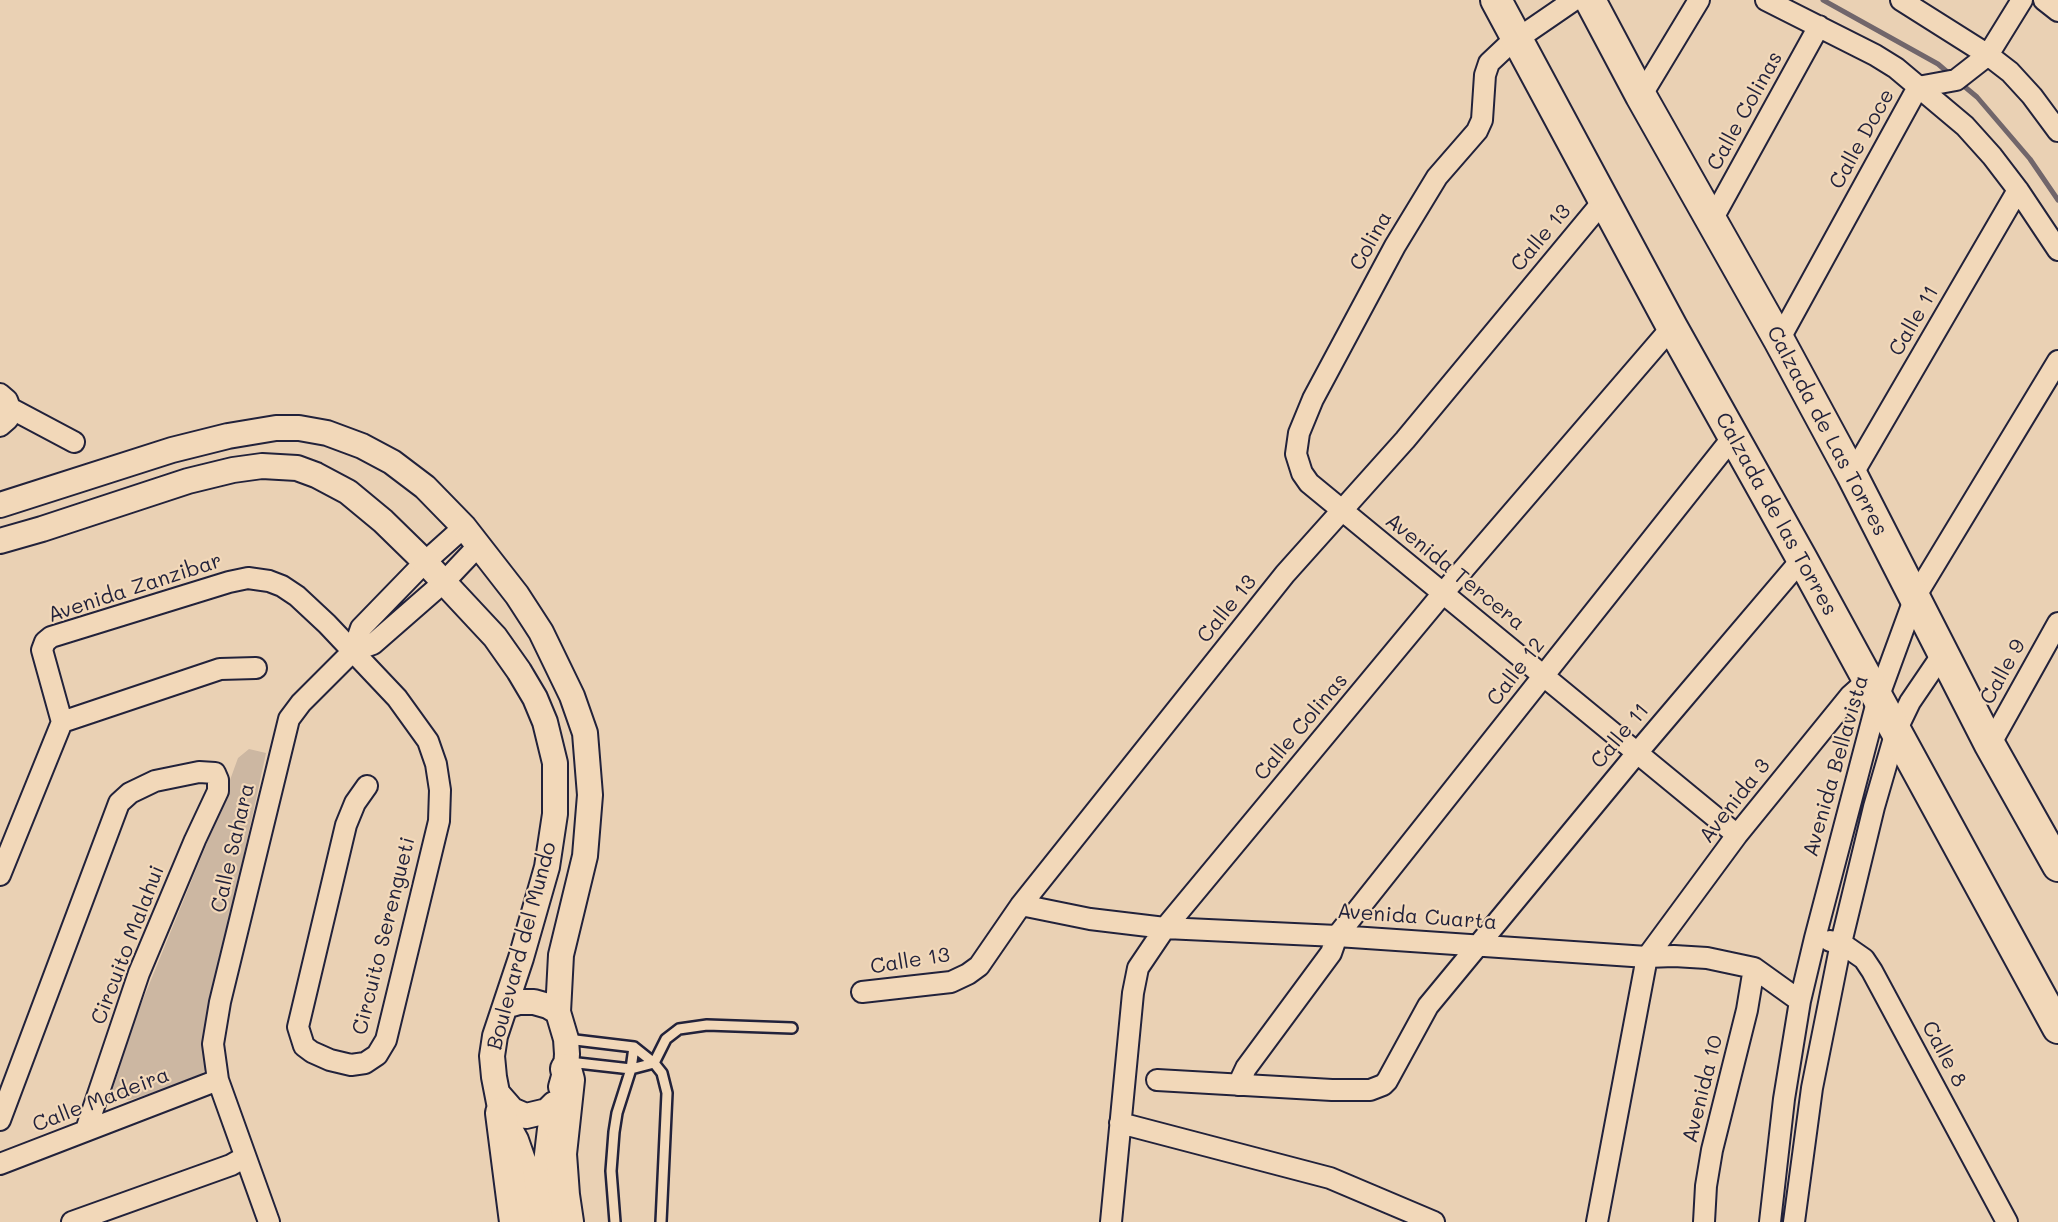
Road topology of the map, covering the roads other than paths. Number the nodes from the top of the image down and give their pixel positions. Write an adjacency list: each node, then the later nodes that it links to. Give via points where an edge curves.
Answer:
1 (1496, 0): 11 (main road, Calzada de las Torres)
2 (1574, 0): 11 (street, Colina)
3 (1590, 0): 14 (main road, Calzada de Las Torres)
4 (1699, 0): 14 (street)
5 (1766, 0): 10 (street)
6 (1901, 0): 12 (street)
7 (2022, 0): 12 (street, Calle Doce)
8 (2044, 0): 9 (street)
9 (2058, 11)
10 (1820, 26): 13 (street, via 1875,54); 18 (street, Calle Colinas)
11 (1518, 39): 17 (main road, Calzada de las Torres); 30 (street, Colina, via 1490,63 1477,131 1425,194 1313,399 1296,444 1298,463)
12 (1988, 55): 13 (street, Calle Doce, via 1956,80); 15 (street, via 2010,72)
13 (1918, 87): 16 (street, via 1965,126); 21 (street, Calle Doce)
14 (1641, 96): 18 (main road, Calzada de Las Torres)
15 (2058, 131)
16 (2018, 190): 19 (street); 29 (street, Calle 11)
17 (1605, 199): 20 (main road, Calzada de las Torres); 32 (street, Calle 13)
18 (1712, 220): 21 (main road, Calzada de Las Torres)
19 (2058, 250)
20 (1672, 327): 26 (main road, Calzada de las Torres); 39 (street, Calle Colinas)
21 (1779, 340): 29 (main road, Calzada de Las Torres)
22 (2058, 361): 40 (street, Avenida Bellavista)
23 (5, 401): 24 (street, via 8,418); 27 (street)
24 (0, 426)
25 (299, 428): 28 (street); 31 (street, Boulevard del Mundo, via 238,434 172,450); 33 (street, Boulevard del Mundo, via 327,433 392,462 425,487)
26 (1733, 437): 36 (main road, Calzada de las Torres); 47 (street, Calle 12)
27 (74, 442)
28 (297, 468): 34 (street, Boulevard del Mundo, via 262,466 188,481); 37 (street, Boulevard del Mundo, via 348,492)
29 (1852, 476): 40 (main road, Calzada de Las Torres)
30 (1309, 483): 32 (street, Avenida Tercera)
31 (0, 506)
32 (1342, 510): 39 (street, Avenida Tercera); 57 (street, Calle 13, via 1285,574)
33 (464, 527): 35 (street, Boulevard del Mundo); 37 (street)
34 (0, 541)
35 (479, 545): 38 (street); 68 (street, Boulevard del Mundo, via 541,632 585,733 590,795 585,856 561,955)
36 (1802, 559): 48 (main road, Calzada de las Torres); 52 (street, Calle 11)
37 (425, 562): 38 (street, Boulevard del Mundo); 41 (street)
38 (444, 582): 42 (street); 67 (street, Boulevard del Mundo, via 495,637 519,671 535,698 555,763 555,814 547,867)
39 (1444, 592): 47 (street, Avenida Tercera); 58 (street, Calle Colinas)
40 (1915, 597): 45 (main road, Calzada de Las Torres); 48 (street, Avenida Bellavista)
41 (383, 606): 42 (street); 44 (street, via 361,628)
42 (399, 622): 44 (street, via 373,644)
43 (2058, 623): 51 (street, Calle 9)
44 (353, 651): 49 (street, Avenida Zanzibar, via 282,586 248,578 229,582 45,642 42,650); 53 (street, Circuito Serengueti, via 397,698 428,741 440,790 439,821 386,1040 377,1055 365,1063 351,1065 312,1052 304,1046 298,1027 346,825); 75 (street, Calle Sahara, via 289,719 218,1010 213,1044)
45 (1944, 652): 50 (street, via 1910,702); 51 (main road, Calzada de Las Torres)
46 (256, 668): 49 (street, via 220,669)
47 (1544, 676): 52 (street, Avenida Tercera); 59 (street, Calle 12)
48 (1873, 689): 50 (main road, Calzada de las Torres); 54 (street, Avenida 3, via 1850,696); 60 (street, Avenida Bellavista)
49 (62, 722): 56 (street)
50 (1896, 731): 61 (street); 70 (main road, Calzada de las Torres)
51 (1990, 745): 55 (main road, Calzada de Las Torres)
52 (1637, 753): 54 (street, Avenida Tercera); 62 (street, Calle 11)
53 (367, 786)
54 (1737, 835): 63 (street, Avenida 3)
55 (2058, 866)
56 (0, 875)
57 (1021, 904): 58 (street, Avenida Cuarta, via 1090,919); 65 (street, Calle 13, via 979,966 968,975 951,982)
58 (1165, 928): 59 (street, Avenida Cuarta); 81 (street, Calle Colinas, via 1138,968 1132,993)
59 (1337, 936): 62 (street, Avenida Cuarta); 77 (street, Calle 12, via 1331,953 1246,1068)
60 (1815, 938): 61 (street, Calle 8); 66 (street, Avenida Bellavista)
61 (1841, 943): 98 (street, via 1812,1088); 99 (street, Calle 8, via 1864,959 1872,971)
62 (1477, 945): 63 (street, Avenida Cuarta); 77 (street, Calle 11, via 1428,1006 1387,1081 1379,1088)
63 (1647, 957): 64 (street, Avenida Cuarta, via 1707,958); 95 (street)
64 (1754, 968): 66 (street, Avenida Cuarta); 96 (street, Avenida 10, via 1712,1150)
65 (862, 992)
66 (1800, 1002): 97 (street, Avenida Bellavista)
67 (505, 1006): 68 (street, via 534,1002); 78 (street, Boulevard del Mundo, via 492,1056)
68 (558, 1012): 72 (street, Boulevard del Mundo)
69 (792, 1028): 73 (lane, via 707,1025 679,1029 666,1039)
70 (2058, 1028)
71 (634, 1047): 72 (lane); 73 (lane); 74 (lane)
72 (566, 1057): 74 (lane); 79 (street); 90 (main road, via 569,1080 561,1154)
73 (654, 1063): 74 (lane); 92 (lane, via 662,1073 667,1093)
74 (631, 1069): 91 (lane, via 614,1132 611,1171)
75 (218, 1080): 82 (street, Calle Madeira); 83 (street, Calle Sahara)
76 (1157, 1080): 77 (street)
77 (1238, 1085)
78 (500, 1103): 79 (street, via 526,1116 547,1111); 87 (main road); 88 (street, Boulevard del Mundo, via 523,1160)
79 (554, 1104): 89 (street, via 546,1163)
80 (0, 1120): 82 (street, Circuito Malahui, via 119,803 155,781 215,773 218,791 139,973)
81 (1120, 1123): 93 (street, Calle Colinas); 94 (street, via 1330,1178)
82 (86, 1130): 84 (street, Calle Madeira)
83 (245, 1156): 85 (street, via 231,1165); 86 (street, Calle Sahara)
84 (0, 1164)
85 (72, 1222)
86 (269, 1222)
87 (515, 1222)
88 (534, 1222)
89 (552, 1222)
90 (568, 1222)
91 (615, 1222)
92 (662, 1222)
93 (1111, 1222)
94 (1434, 1222)
95 (1597, 1222)
96 (1704, 1222)
97 (1770, 1222)
98 (1794, 1222)
99 (2007, 1222)

